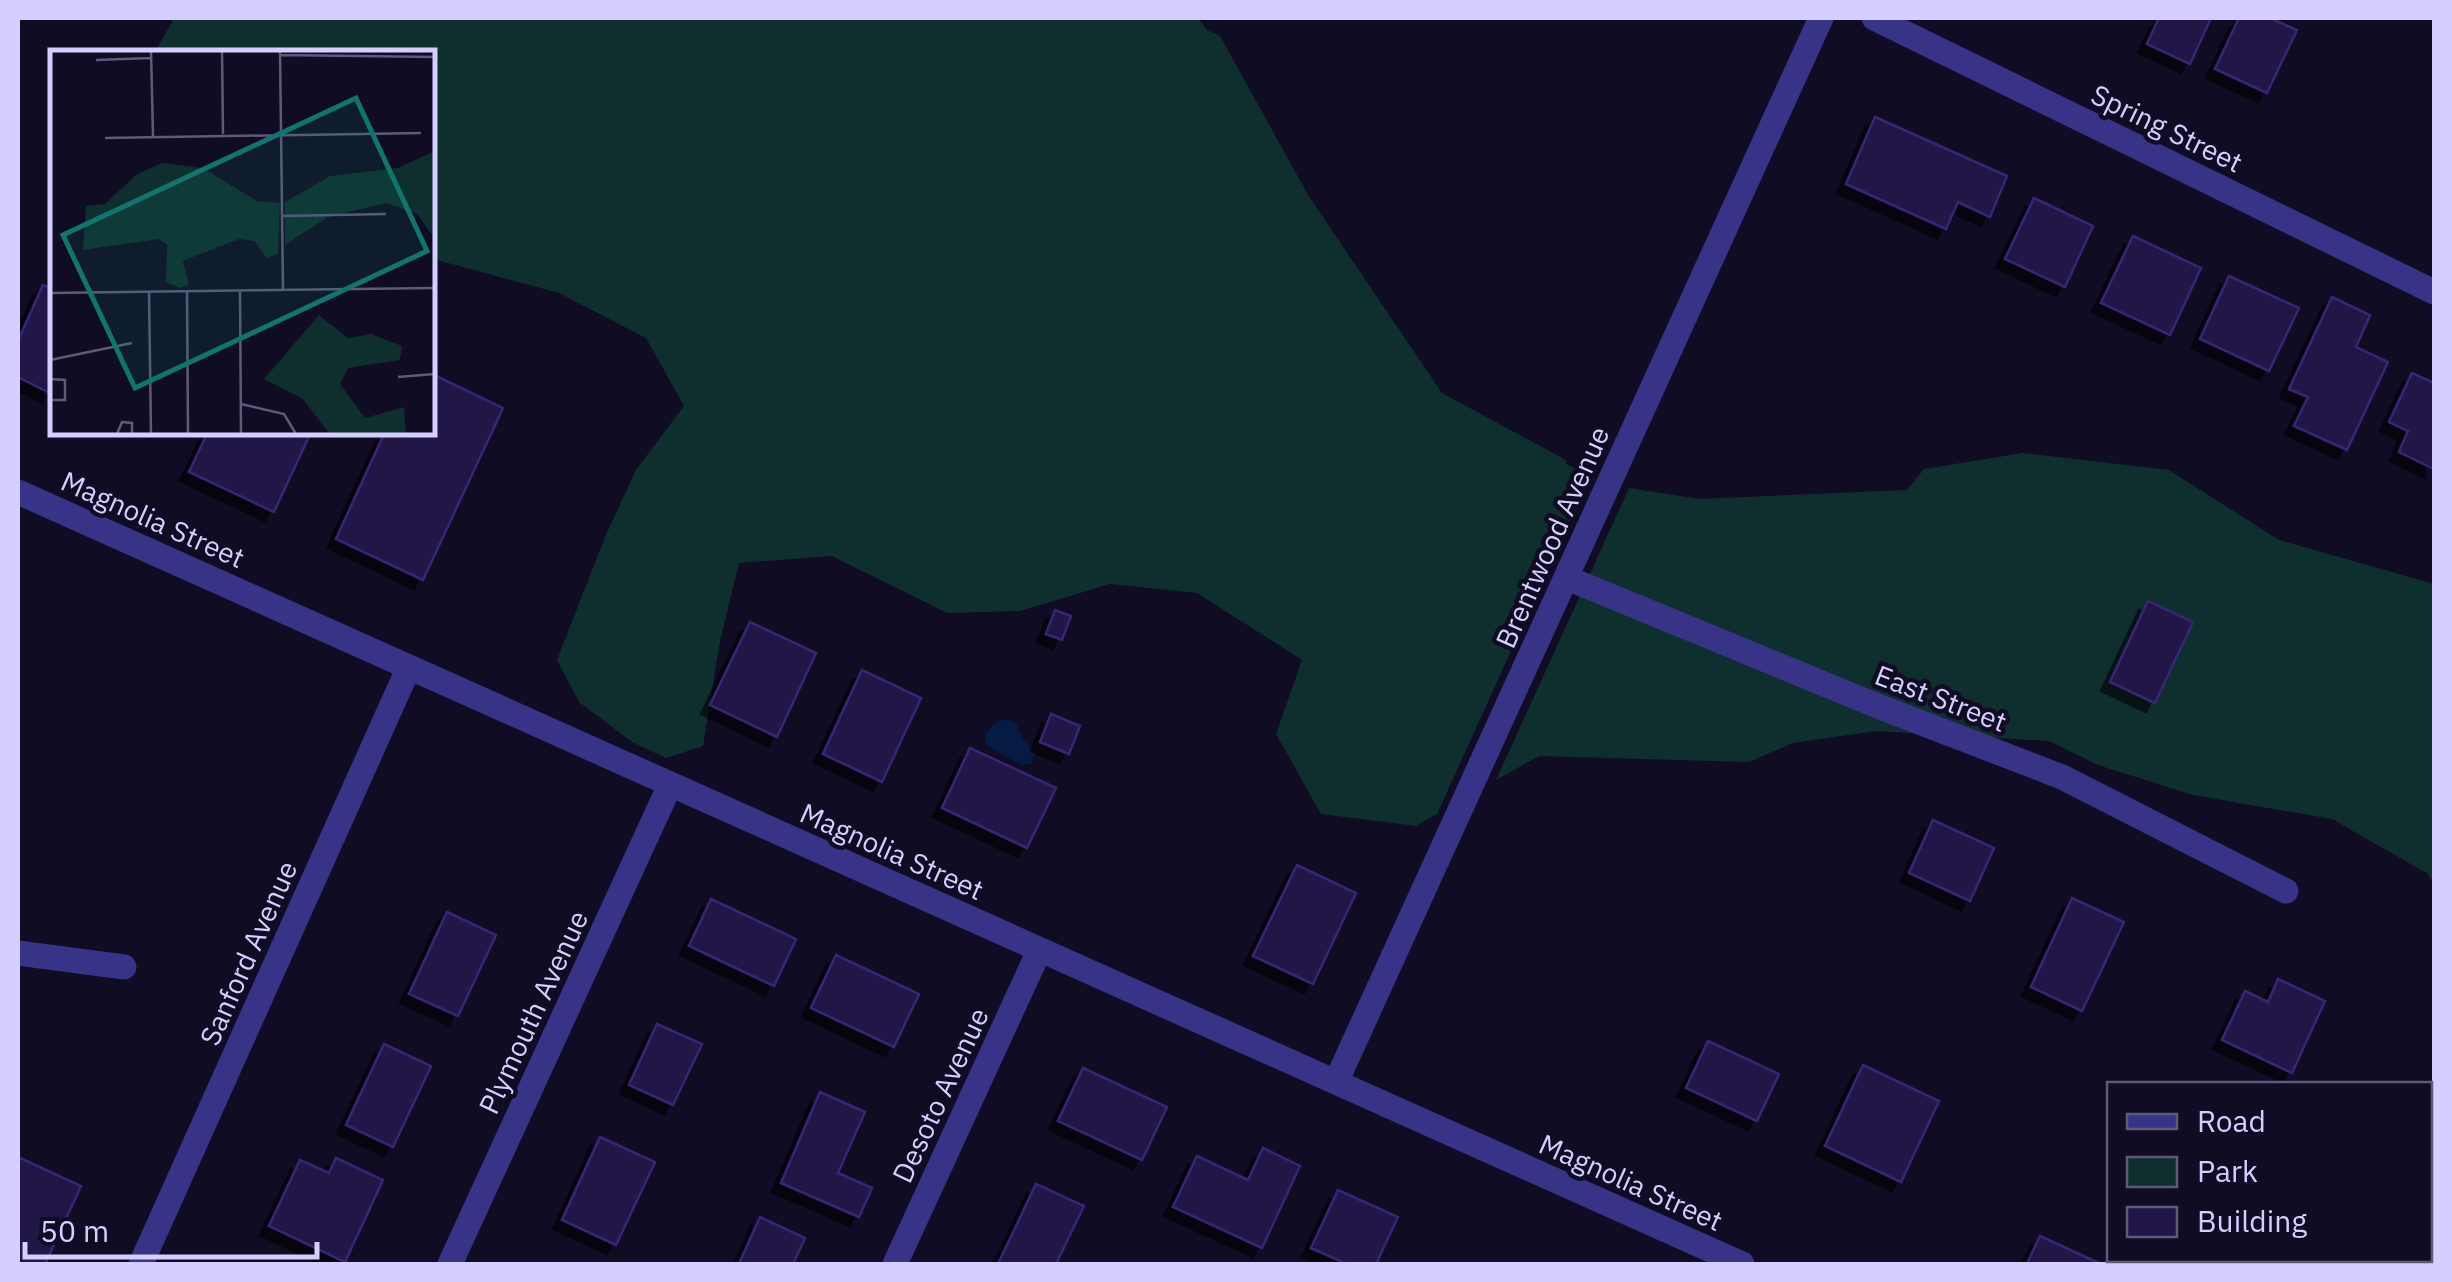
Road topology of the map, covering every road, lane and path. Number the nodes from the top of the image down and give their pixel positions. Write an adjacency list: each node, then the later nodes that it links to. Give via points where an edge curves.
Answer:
1 (1822, 18): 5 (street, Brentwood Avenue)
2 (1874, 18): 3 (street, Spring Street)
3 (2434, 292)
4 (18, 492): 6 (street, Magnolia Street)
5 (1567, 578): 8 (street, East Street, via 2062,777); 12 (street, Brentwood Avenue)
6 (409, 667): 7 (street, Magnolia Street); 13 (street, Sanford Avenue)
7 (670, 785): 9 (street, Magnolia Street); 14 (street, Plymouth Avenue)
8 (2286, 891)
9 (1040, 951): 12 (street, Magnolia Street); 15 (street, Desoto Avenue)
10 (18, 953): 11 (street)
11 (124, 967)
12 (1336, 1082): 16 (street, Magnolia Street)
13 (141, 1264)
14 (450, 1264)
15 (895, 1264)
16 (1742, 1264)

